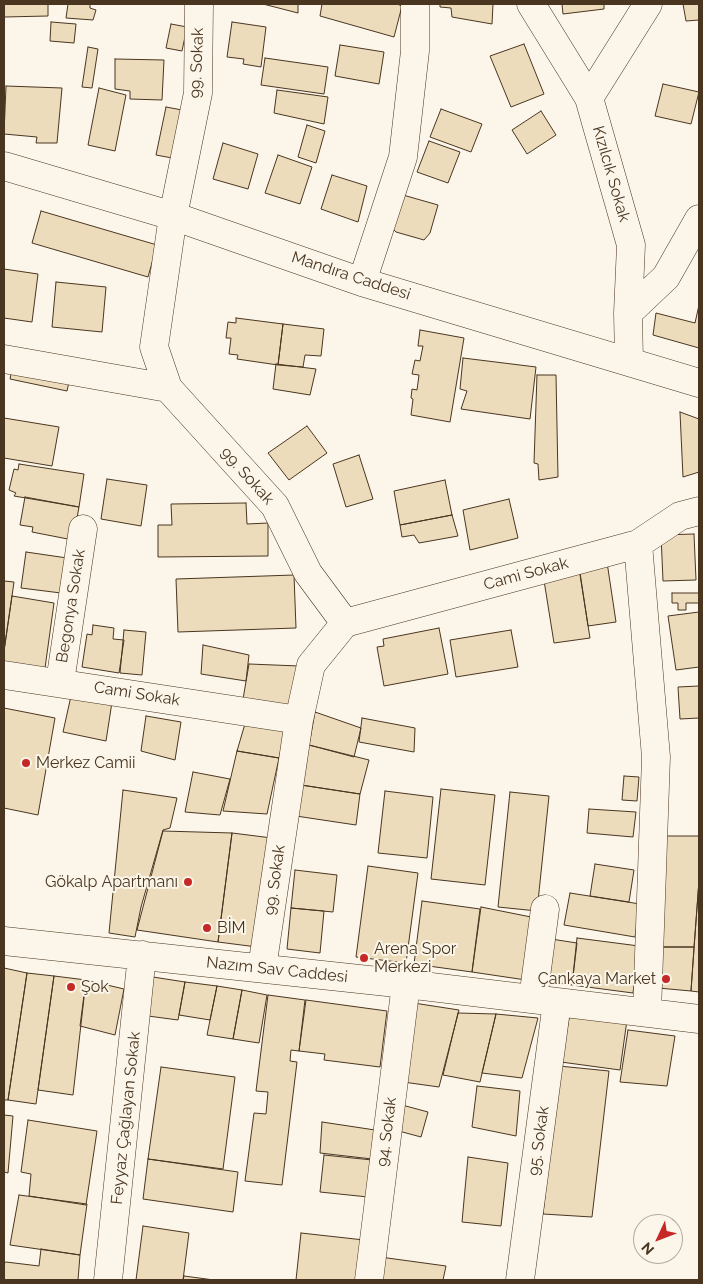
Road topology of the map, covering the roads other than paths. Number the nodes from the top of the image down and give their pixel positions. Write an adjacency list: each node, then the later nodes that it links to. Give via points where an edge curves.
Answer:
1 (199, 4): 7 (street, 99. Sokak, via 198,93)
2 (415, 4): 9 (street, via 415,51 402,157)
3 (531, 4): 5 (street, Kızılcık Sokak)
4 (648, 4): 5 (street)
5 (589, 98): 10 (street, Kızılcık Sokak, via 631,245)
6 (4, 166): 7 (street, Mandıra Caddesi)
7 (173, 216): 9 (street, Mandıra Caddesi); 14 (street, 99. Sokak, via 154,348)
8 (699, 219): 10 (street, via 666,277)
9 (362, 282): 12 (street, Mandıra Caddesi)
10 (628, 313): 12 (street, Kızılcık Sokak)
11 (4, 359): 14 (street)
12 (629, 361): 13 (street, Mandıra Caddesi)
13 (699, 383)
14 (168, 388): 18 (street, 99. Sokak, via 275,506 308,573)
15 (699, 510): 17 (street, Cami Sokak, via 680,516)
16 (83, 529): 20 (street, Begonya Sokak)
17 (638, 544): 18 (street, Cami Sokak); 28 (street, via 656,757)
18 (345, 623): 21 (street, 99. Sokak, via 311,665)
19 (4, 675): 20 (street, Cami Sokak)
20 (60, 682): 21 (street, Cami Sokak)
21 (299, 720): 25 (street, 99. Sokak)
22 (545, 909): 27 (street, 95. Sokak)
23 (4, 940): 24 (street, Nazım Sav Caddesi)
24 (142, 955): 25 (street, Nazım Sav Caddesi); 30 (street, Feyyaz Çağlayan Sokak)
25 (262, 968): 26 (street, Nazım Sav Caddesi)
26 (406, 984): 27 (street, Nazım Sav Caddesi); 31 (street, 94. Sokak)
27 (545, 1000): 28 (street, Nazım Sav Caddesi); 32 (street, 95. Sokak)
28 (647, 1012): 29 (street, Nazım Sav Caddesi)
29 (699, 1019)
30 (108, 1280)
31 (368, 1280)
32 (520, 1280)

